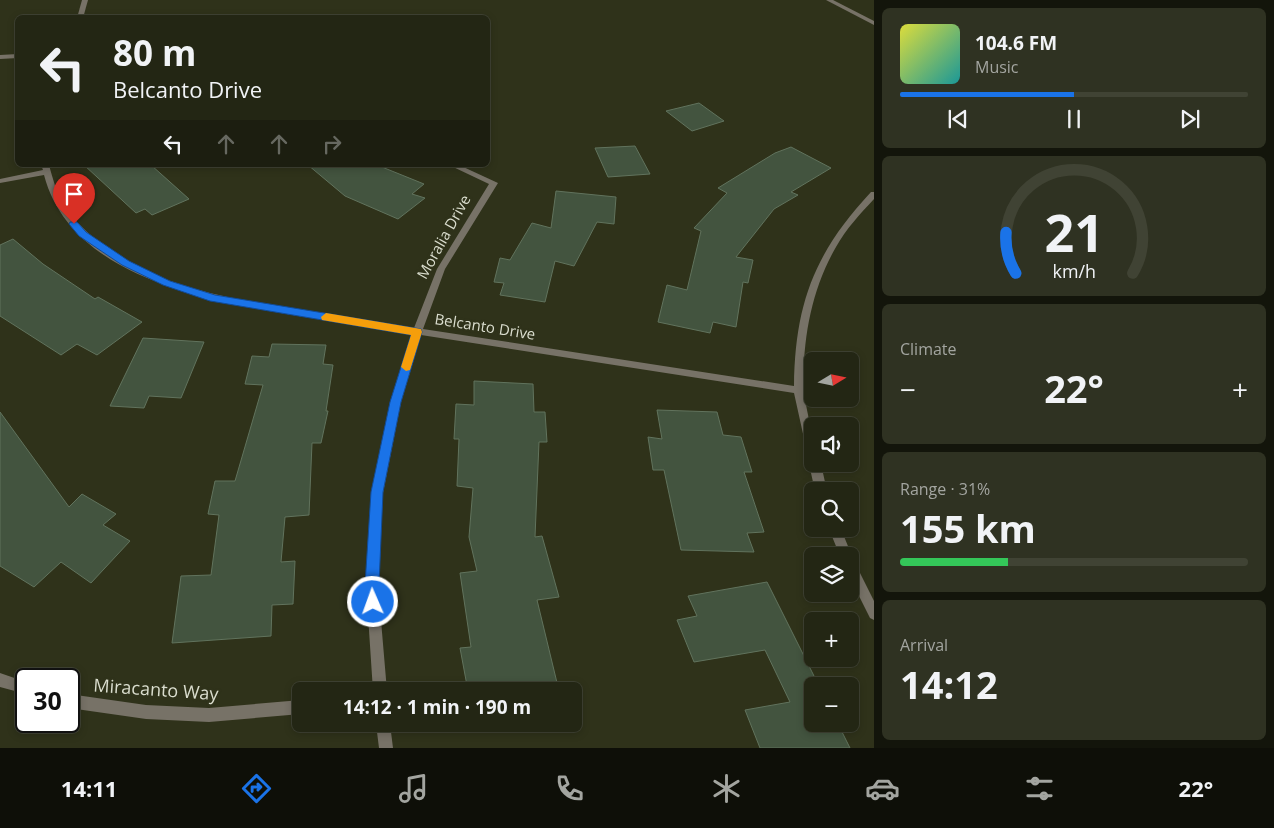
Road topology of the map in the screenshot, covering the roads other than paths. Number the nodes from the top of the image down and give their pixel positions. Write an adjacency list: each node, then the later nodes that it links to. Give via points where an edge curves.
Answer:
1 (85, 0): 3 (street)
2 (829, 0): 4 (street)
3 (81, 15)
4 (874, 23)
5 (15, 56): 6 (street)
6 (0, 57)
7 (458, 167): 11 (street, Moralia Drive, via 494,183 442,269)
8 (46, 168): 9 (street); 11 (street, Belcanto Drive, via 54,196 82,234 125,263 166,283 214,298)
9 (0, 181)
10 (874, 194): 12 (street, via 830,248 814,287 802,328)
11 (417, 332): 12 (street, Belcanto Drive); 17 (street, Moralia Drive, via 396,402 377,492 372,585)
12 (799, 390): 13 (street)
13 (805, 417)
14 (859, 583): 15 (street)
15 (874, 614)
16 (0, 680): 18 (street)
17 (379, 682)
18 (15, 685)
19 (80, 703): 20 (street, Miracanto Way, via 146,712 209,715)
20 (292, 708)
21 (384, 732): 22 (street)
22 (386, 748)

